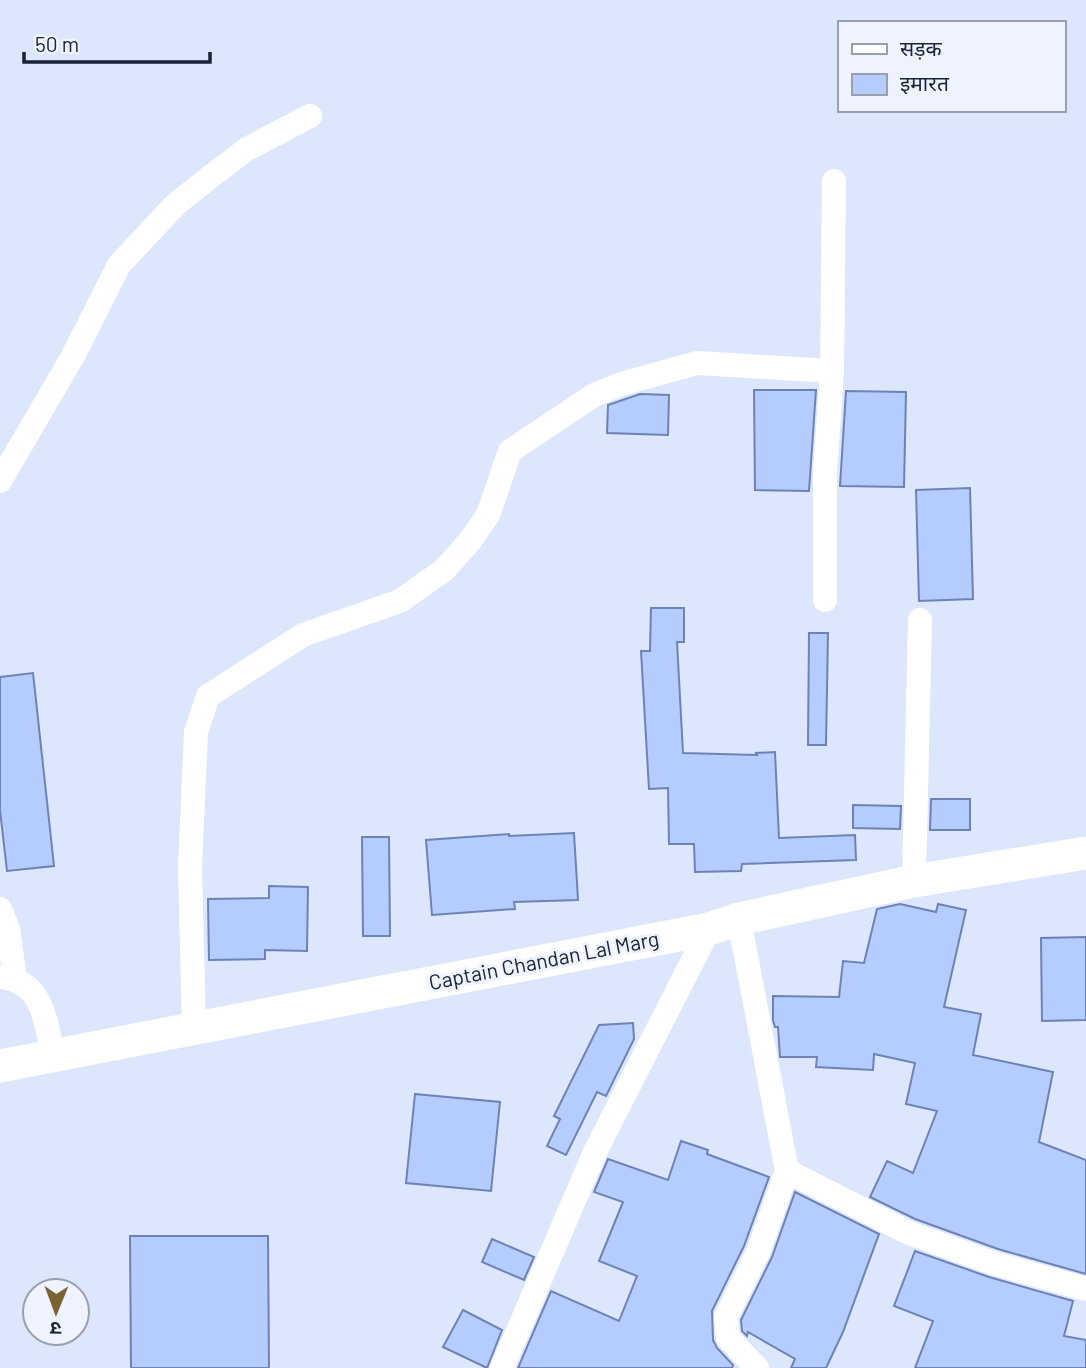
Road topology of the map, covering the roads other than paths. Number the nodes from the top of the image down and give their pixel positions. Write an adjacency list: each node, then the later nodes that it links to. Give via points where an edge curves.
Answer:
1 (310, 116): 4 (street, via 247,149 210,177 175,205 119,265 73,356)
2 (834, 181): 3 (street)
3 (832, 371): 5 (street, via 825,474); 12 (street, via 697,363 594,395 510,451 488,515 444,570 401,601 303,635 208,696 196,732 190,868)
4 (0, 481)
5 (825, 600)
6 (920, 620): 8 (street)
7 (1086, 853): 8 (street, Captain Chandan Lal Marg)
8 (914, 881): 10 (street, Captain Chandan Lal Marg)
9 (0, 909): 11 (street, via 8,929)
10 (724, 924): 12 (street, Captain Chandan Lal Marg); 15 (street); 18 (street, via 595,1152)
11 (7, 978): 13 (street, via 25,984 37,999)
12 (194, 1029): 13 (street, Captain Chandan Lal Marg)
13 (53, 1056): 14 (street, Captain Chandan Lal Marg)
14 (0, 1066)
15 (787, 1171): 16 (street, via 909,1233 993,1264); 17 (street, via 758,1252 726,1317 728,1338)
16 (1086, 1289)
17 (754, 1367)
18 (502, 1368)

